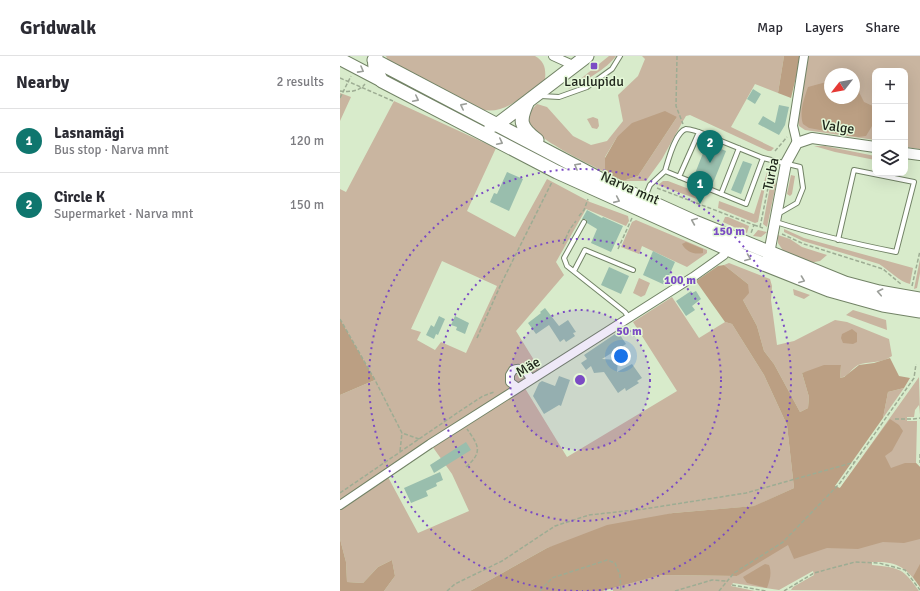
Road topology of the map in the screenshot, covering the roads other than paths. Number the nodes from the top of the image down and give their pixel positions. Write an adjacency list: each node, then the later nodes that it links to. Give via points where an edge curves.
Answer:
1 (552, 56): 7 (street)
2 (588, 56): 7 (main road)
3 (620, 56): 9 (lane, via 612,69 587,87 559,97)
4 (804, 56): 13 (street, via 793,129)
5 (372, 57): 8 (main road); 11 (main road, Narva mnt, one-way to 5)
6 (340, 59): 8 (main road, Narva mnt, one-way to 8)
7 (575, 66): 9 (main road)
8 (376, 79): 10 (main road, Narva mnt, one-way to 10)
9 (532, 97): 11 (main road); 17 (main road, via 522,115 523,125 531,136)
10 (465, 124): 11 (main road, via 479,127); 29 (main road, Narva mnt, one-way to 29, via 557,172)
11 (498, 124): 17 (main road, Narva mnt)
12 (699, 132): 15 (lane); 21 (lane, via 685,129 675,139); 22 (lane)
13 (797, 143): 14 (street, Valge, via 812,138); 20 (street, Turba)
14 (872, 147)
15 (739, 148): 19 (lane); 23 (lane)
16 (908, 153): 18 (street)
17 (556, 155): 24 (main road, Narva mnt, one-way to 17)
18 (920, 155)
19 (763, 158): 20 (lane); 23 (lane, via 746,204)
20 (786, 163): 25 (street, Turba); 25 (lane, via 800,167 803,188 797,203)
21 (665, 171): 22 (lane); 24 (lane, via 650,185)
22 (679, 177): 23 (lane)
23 (721, 194)
24 (644, 199): 27 (main road, Narva mnt, one-way to 24)
25 (777, 218): 28 (lane); 30 (street, Turba)
26 (584, 222): 33 (lane, via 564,258)
27 (732, 236): 29 (street); 30 (main road, Narva mnt)
28 (838, 240): 28 (lane, via 896,252 914,182 854,170)
29 (727, 249): 31 (main road, Narva mnt, one-way to 31); 35 (street, Mäe, via 724,255 708,267)
30 (769, 252): 31 (street, Turba); 34 (main road, Narva mnt, one-way to 30, via 845,283)
31 (766, 265): 34 (main road, Narva mnt, one-way to 34, via 829,290 883,305)
32 (633, 270): 33 (lane, via 584,250)
33 (574, 271): 35 (lane)
34 (918, 298)
35 (630, 318): 36 (street, Mäe)
36 (530, 380): 37 (street, Mäe); 37 (street, via 525,371 516,369 510,375 510,382)
37 (516, 387): 38 (street, Mäe)
38 (340, 505)

